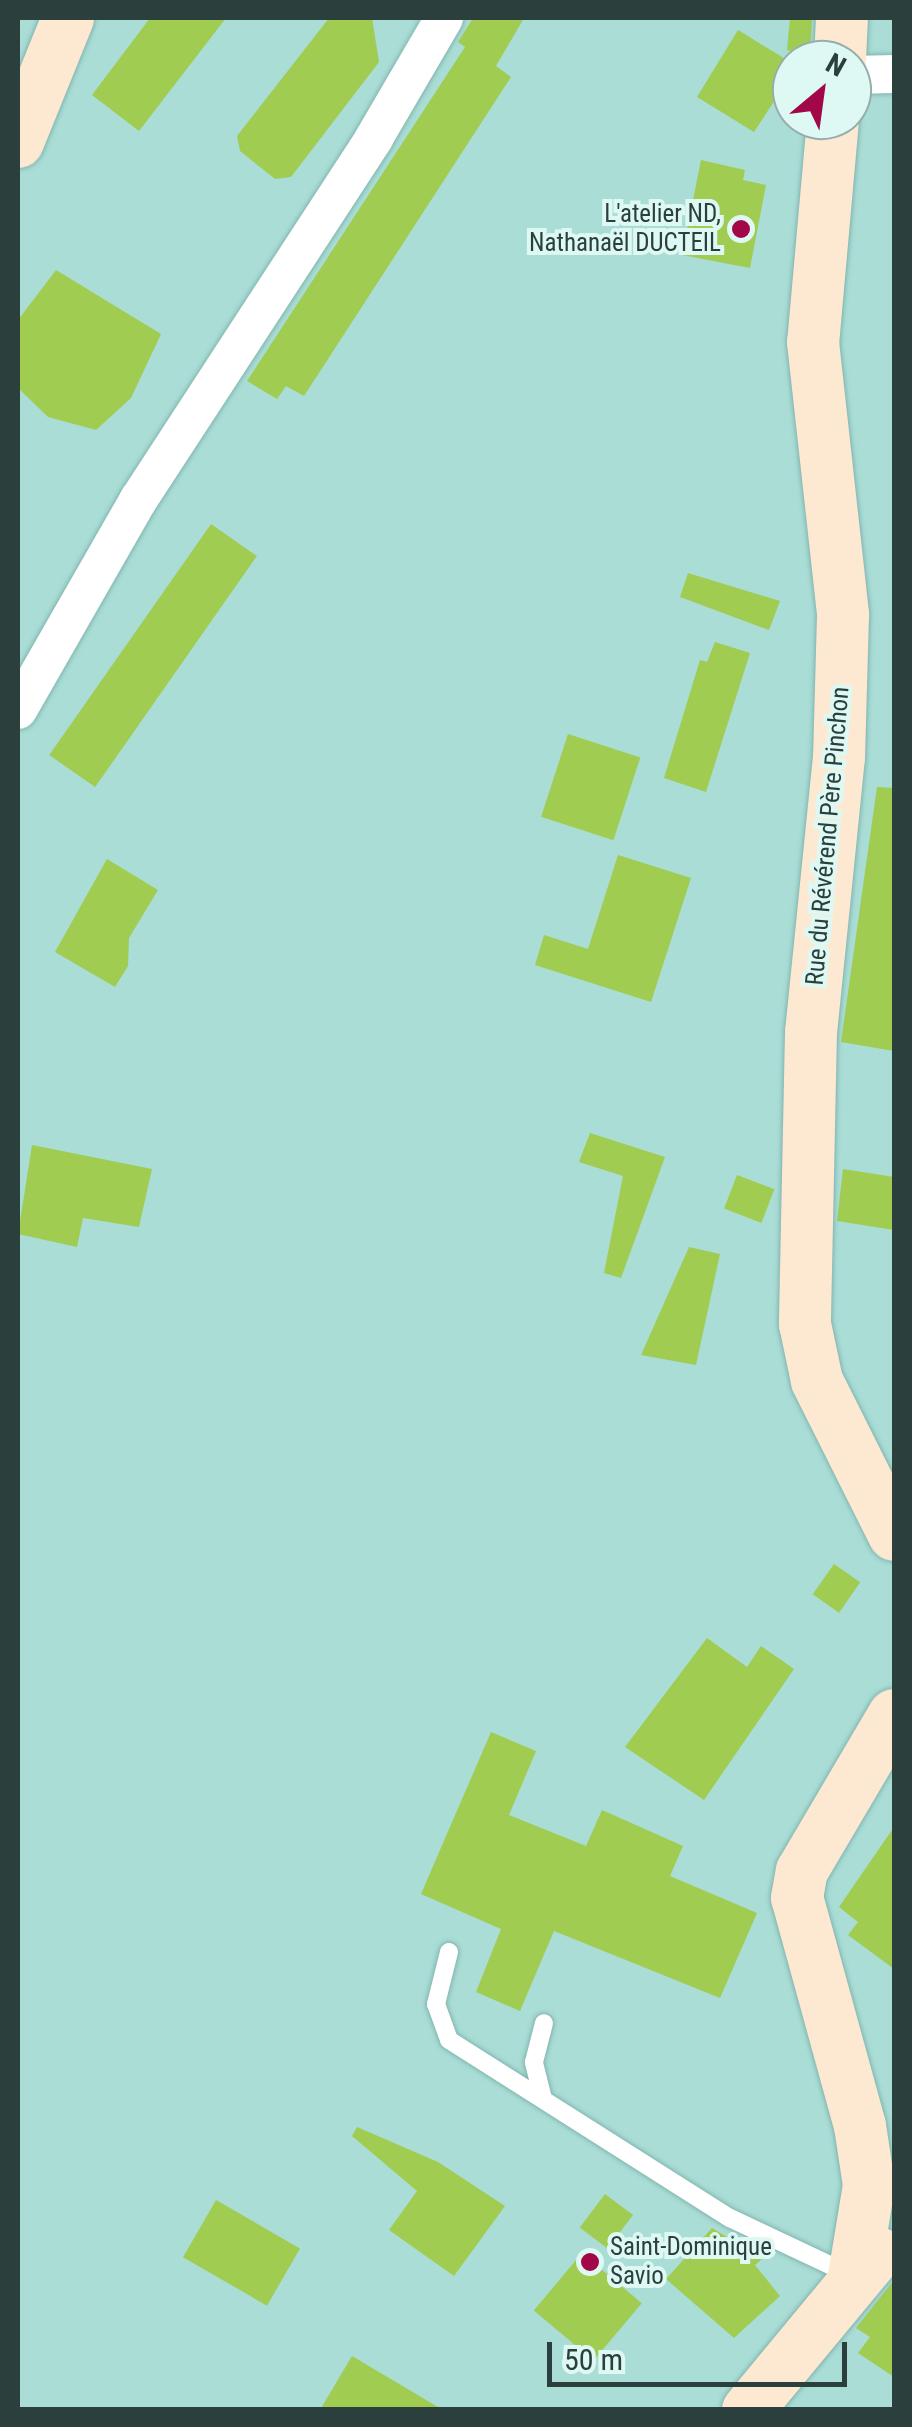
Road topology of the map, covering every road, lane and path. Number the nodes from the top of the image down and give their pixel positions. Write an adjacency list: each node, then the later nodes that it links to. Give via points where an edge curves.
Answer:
1 (68, 18): 4 (main road)
2 (444, 18): 5 (street, via 374,138 139,499)
3 (831, 140): 6 (main road, Rue du Révérend Père Pinchon, via 813,342 843,615 838,757 810,1050 805,1324 817,1381)
4 (18, 142)
5 (18, 710)
6 (894, 1535)
7 (894, 1716): 11 (main road, via 802,1872 798,1898)
8 (449, 1952): 10 (lane, via 436,2004 449,2040)
9 (544, 2023): 10 (lane, via 534,2062)
10 (543, 2100): 14 (lane, via 730,2218)
11 (858, 2118): 12 (main road); 14 (main road, via 869,2185)
12 (894, 2154)
13 (894, 2238): 14 (main road)
14 (854, 2276): 15 (main road)
15 (748, 2410)

